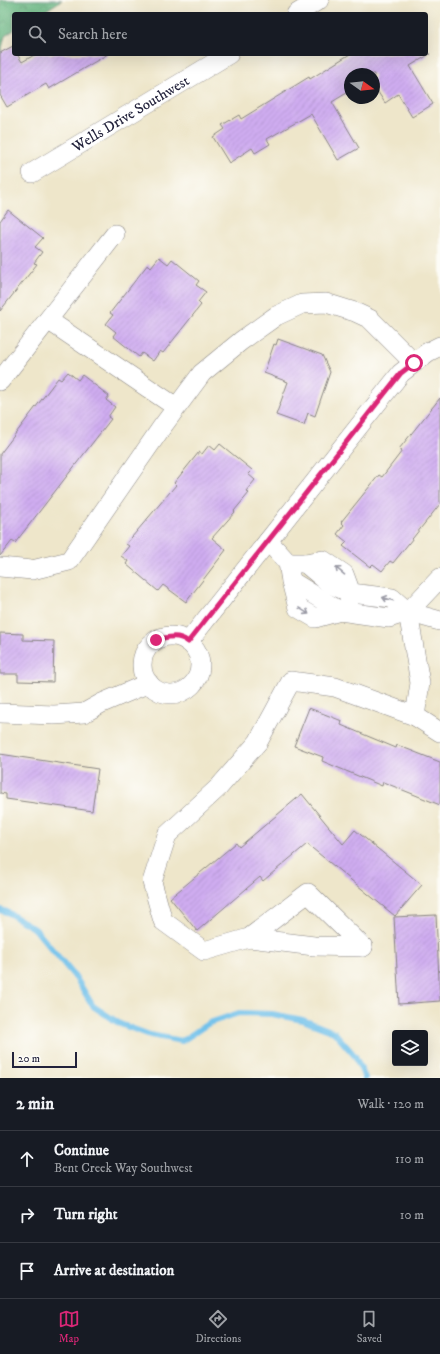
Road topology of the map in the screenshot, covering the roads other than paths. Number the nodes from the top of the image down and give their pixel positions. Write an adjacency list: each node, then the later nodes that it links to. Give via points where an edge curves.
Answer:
1 (319, 0): 2 (street)
2 (299, 12)
3 (226, 56): 4 (street, Wells Drive Southwest)
4 (32, 173)
5 (115, 234): 6 (street)
6 (48, 320): 9 (street); 10 (street)
7 (440, 346): 8 (street)
8 (414, 363): 10 (street, via 370,319 326,304 302,304 276,316 241,341 202,374); 11 (street, via 401,373)
9 (0, 381)
10 (176, 407): 13 (street, via 68,561 32,570)
11 (268, 541): 12 (street); 19 (street)
12 (296, 563): 15 (street, one-way to 12, via 330,584); 16 (street, one-way to 16, via 291,581)
13 (0, 567)
14 (440, 578): 17 (street)
15 (351, 593): 16 (street); 17 (street, one-way to 15, via 392,598)
16 (343, 611): 17 (street, via 389,618)
17 (408, 612): 18 (street); 22 (street, via 420,682)
18 (440, 621)
19 (188, 642): 20 (street, via 170,636 156,640 146,650 142,664 143,673); 20 (street, via 193,646 200,665 193,684 172,694 158,691)
20 (149, 683): 21 (street, via 102,703 84,714 54,716)
21 (0, 713)
22 (415, 716): 23 (street); 24 (street, via 335,687 291,681 258,742 219,787 166,835 152,882 163,921 204,951)
23 (440, 732)
24 (249, 938): 24 (street, via 308,893 363,946 314,946)

